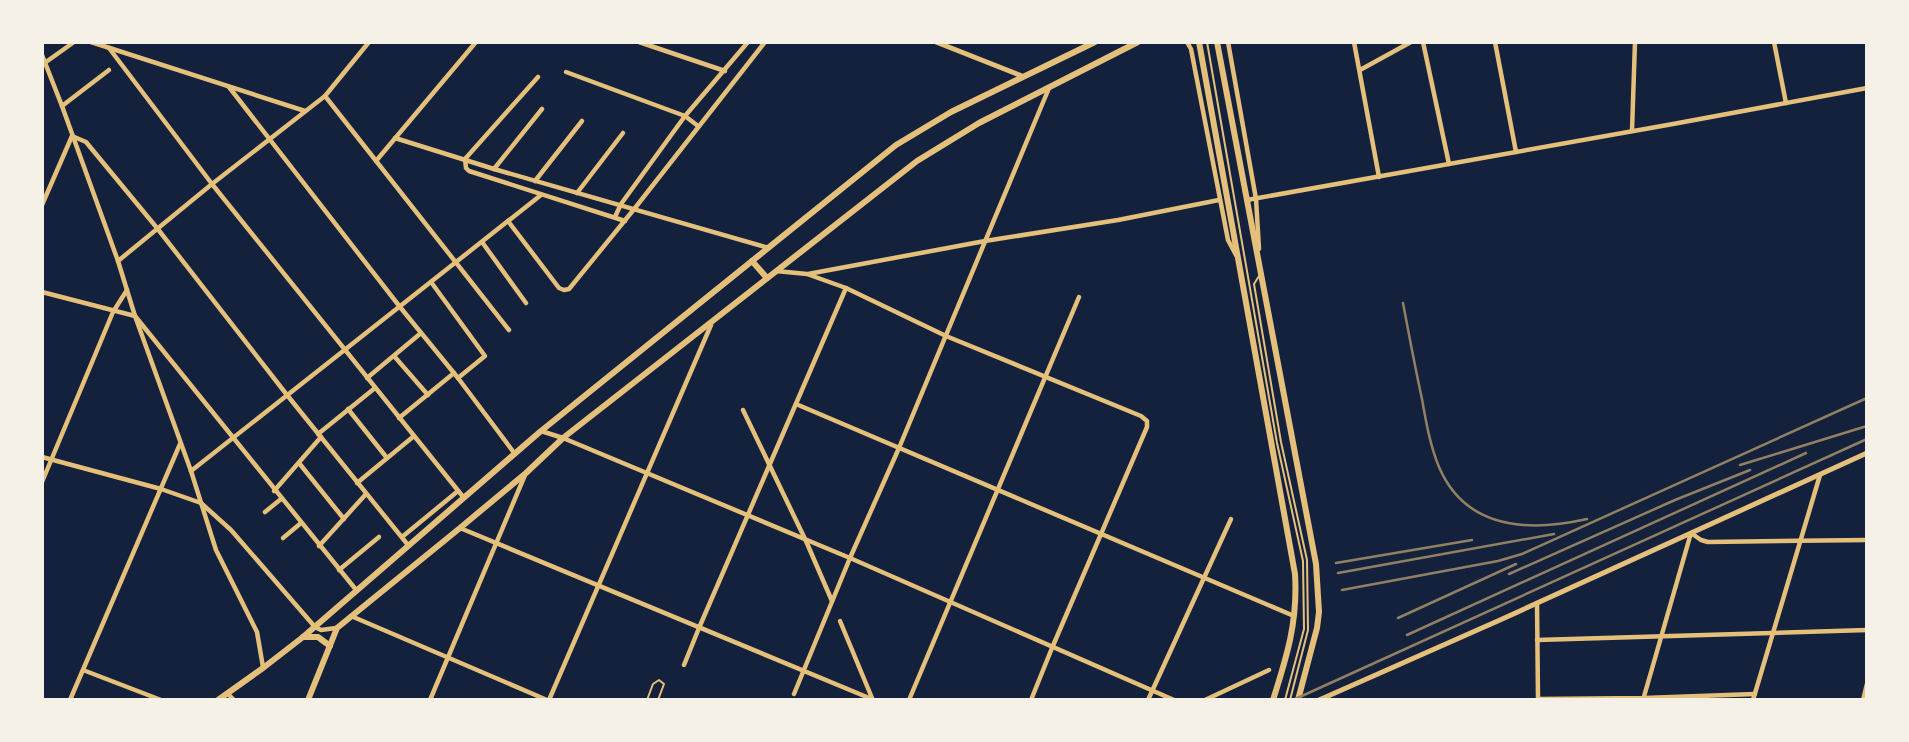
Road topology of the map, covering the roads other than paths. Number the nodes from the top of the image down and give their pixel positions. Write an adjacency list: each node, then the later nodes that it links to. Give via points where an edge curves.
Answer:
1 (74, 42): 25 (street)
2 (92, 42): 23 (street)
3 (112, 42): 23 (street)
4 (369, 42): 35 (street)
5 (476, 42): 46 (street)
6 (639, 42): 28 (street)
7 (748, 42): 28 (street)
8 (765, 42): 42 (street)
9 (936, 42): 30 (street)
10 (1095, 42): 30 (main road)
11 (1138, 42): 33 (main road)
12 (1187, 42): 59 (street)
13 (1199, 42): 71 (main road)
14 (1207, 42): 199 (lane, via 1303,561 1304,629)
15 (1217, 42): 60 (main road)
16 (1228, 42): 58 (street)
17 (1354, 42): 27 (street)
18 (1411, 42): 27 (street)
19 (1423, 42): 51 (street)
20 (1495, 42): 48 (street)
21 (1635, 42): 43 (street)
22 (1774, 42): 36 (street)
23 (109, 48): 32 (street); 55 (street)
24 (42, 55): 25 (street)
25 (46, 62): 37 (street)
26 (109, 70): 37 (street)
27 (1360, 70): 53 (street)
28 (725, 71): 40 (street)
29 (566, 72): 40 (street)
30 (1022, 76): 70 (main road, via 896,145)
31 (538, 77): 49 (street)
32 (229, 87): 39 (street); 47 (street)
33 (1049, 87): 69 (street); 75 (main road, via 916,161)
34 (1867, 88): 36 (street)
35 (325, 96): 39 (street); 50 (street)
36 (1786, 103): 43 (street)
37 (62, 106): 45 (street)
38 (542, 109): 52 (street)
39 (306, 111): 47 (street)
40 (685, 116): 42 (street); 61 (street)
41 (582, 121): 54 (street)
42 (698, 126): 63 (street)
43 (1632, 131): 48 (street)
44 (623, 133): 56 (street)
45 (72, 136): 62 (street); 67 (street, via 96,152); 72 (street)
46 (395, 138): 49 (street); 50 (street)
47 (270, 140): 55 (street); 85 (street)
48 (1516, 152): 51 (street)
49 (465, 159): 52 (street); 57 (street, via 469,172)
50 (376, 161): 74 (street)
51 (1449, 165): 53 (street)
52 (494, 169): 54 (street)
53 (1379, 177): 58 (street)
54 (535, 181): 56 (street)
55 (212, 184): 67 (street); 92 (street)
56 (577, 192): 61 (street)
57 (541, 195): 64 (street); 65 (street)
58 (1256, 199): 60 (street); 77 (street)
59 (1219, 200): 69 (street); 71 (street, via 1228,240)
60 (1247, 200): 77 (main road)
61 (621, 204): 63 (street); 64 (street)
62 (42, 205)
63 (635, 208): 66 (street); 70 (street)
64 (615, 216): 66 (street)
65 (508, 221): 66 (street, via 564,290); 68 (street)
66 (625, 221)
67 (157, 228): 72 (street); 99 (street)
68 (482, 242): 74 (street); 84 (street)
69 (985, 242): 76 (street); 91 (street)
70 (769, 248): 73 (main road)
71 (1238, 259): 158 (main road, via 1291,544)
72 (118, 261): 81 (street)
73 (752, 261): 78 (main road); 104 (main road)
74 (456, 262): 79 (street); 89 (street)
75 (775, 271): 76 (street); 78 (main road)
76 (807, 274): 80 (street)
77 (1260, 274): 200 (lane, via 1254,284 1307,561 1308,630); 201 (main road, via 1316,564 1317,628)
78 (767, 278): 88 (main road)
79 (430, 282): 85 (street); 94 (street, via 485,356)
80 (846, 288): 91 (street); 100 (street)
81 (127, 289): 86 (street); 87 (street)
82 (42, 292): 86 (street)
83 (1079, 298): 95 (street)
84 (526, 303)
85 (400, 307): 90 (street); 92 (street)
86 (113, 312): 87 (street); 115 (street)
87 (135, 316): 108 (street); 109 (street)
88 (713, 319): 107 (main road); 120 (street)
89 (509, 330)
90 (421, 333): 93 (street); 94 (street)
91 (946, 336): 95 (street); 110 (street)
92 (345, 350): 96 (street); 99 (street)
93 (394, 356): 96 (street); 98 (street)
94 (456, 375): 98 (street); 112 (street)
95 (1046, 376): 127 (street); 139 (street, via 1147,421)
96 (367, 378): 97 (street)
97 (375, 388): 101 (street); 103 (street)
98 (428, 395): 103 (street)
99 (287, 396): 105 (street); 108 (street)
100 (796, 404): 110 (street); 117 (street)
101 (348, 409): 105 (street); 114 (street)
102 (743, 410): 117 (street)
103 (399, 418): 106 (street)
104 (541, 431): 107 (street); 112 (main road)
105 (319, 436): 116 (street); 123 (street)
106 (414, 436): 114 (street); 126 (street)
107 (563, 438): 119 (main road); 120 (street)
108 (232, 439): 118 (street); 125 (street)
109 (181, 443): 118 (street); 124 (street)
110 (899, 448): 127 (street); 149 (street)
111 (1867, 453): 121 (street)
112 (515, 454): 130 (main road)
113 (42, 457): 115 (street)
114 (387, 458): 123 (street)
115 (52, 460): 122 (street); 124 (street)
116 (299, 463): 125 (street); 134 (street)
117 (769, 465): 133 (street); 144 (street)
118 (191, 471): 131 (street)
119 (526, 473): 137 (main road); 146 (street)
120 (647, 473): 133 (street); 152 (street)
121 (1820, 475): 138 (street); 145 (street)
122 (42, 482)
123 (357, 483): 128 (street)
124 (161, 489): 131 (street); 173 (street)
125 (274, 491): 129 (street)
126 (458, 491): 130 (street); 141 (street)
127 (999, 491): 139 (street); 156 (street)
128 (366, 494): 134 (street); 141 (street)
129 (281, 499): 132 (street); 136 (street)
130 (464, 499): 148 (main road)
131 (201, 503): 160 (street, via 231,530); 172 (street, via 216,550 257,632)
132 (265, 512)
133 (747, 516): 144 (street); 162 (street)
134 (344, 519): 147 (street)
135 (1231, 519): 151 (street)
136 (301, 523): 142 (street); 147 (street)
137 (460, 528): 146 (street); 157 (main road)
138 (1690, 533): 145 (street, via 1709,542); 155 (street); 166 (street)
139 (1100, 534): 151 (street); 169 (street)
140 (379, 537): 150 (street)
141 (401, 537): 148 (street)
142 (283, 538)
143 (1867, 540): 145 (street)
144 (806, 541): 149 (street); 154 (street)
145 (1801, 541): 164 (street)
146 (497, 544): 152 (street); 170 (street)
147 (319, 546): 150 (street)
148 (409, 546): 153 (main road)
149 (850, 558): 154 (street); 156 (street)
150 (339, 570): 153 (street)
151 (1204, 578): 158 (street); 177 (street)
152 (598, 586): 162 (street); 190 (street)
153 (357, 591): 160 (main road)
154 (832, 601): 175 (street)
155 (1537, 602): 167 (street); 202 (street)
156 (951, 604): 169 (street); 193 (street)
157 (351, 616): 161 (main road); 170 (street)
158 (1294, 616): 198 (main road)
159 (840, 621): 181 (street)
160 (315, 627): 161 (street); 165 (main road)
161 (337, 628): 168 (main road)
162 (699, 628): 171 (street); 175 (street)
163 (1867, 630): 164 (street)
164 (1774, 633): 166 (street); 180 (street)
165 (303, 637): 168 (main road, via 318,637); 172 (main road)
166 (1662, 637): 167 (street); 183 (street)
167 (1537, 640): 182 (street)
168 (330, 646): 188 (main road)
169 (1052, 648): 177 (street); 194 (street)
170 (448, 658): 189 (street); 190 (street)
171 (684, 665)
172 (263, 668): 178 (main road)
173 (83, 670): 184 (street); 185 (street)
174 (1269, 670): 197 (street)
175 (804, 672): 179 (street); 181 (street)
176 (1867, 684): 203 (street)
177 (1152, 691): 195 (street); 196 (street)
178 (227, 693): 186 (main road); 187 (street)
179 (794, 694)
180 (1754, 697): 183 (street)
181 (873, 699)
182 (1538, 699): 183 (street)
183 (1643, 699)
184 (70, 700)
185 (161, 700)
186 (218, 700)
187 (234, 700)
188 (308, 700)
189 (430, 700)
190 (548, 700)
191 (647, 700): 192 (lane, via 653,684 660,680 664,684)
192 (659, 700)
193 (909, 700)
194 (1031, 700)
195 (1148, 700)
196 (1174, 700)
197 (1205, 700)
198 (1273, 700)
199 (1285, 700)
200 (1290, 700)
201 (1298, 700)
202 (1319, 700)
203 (1863, 700)

